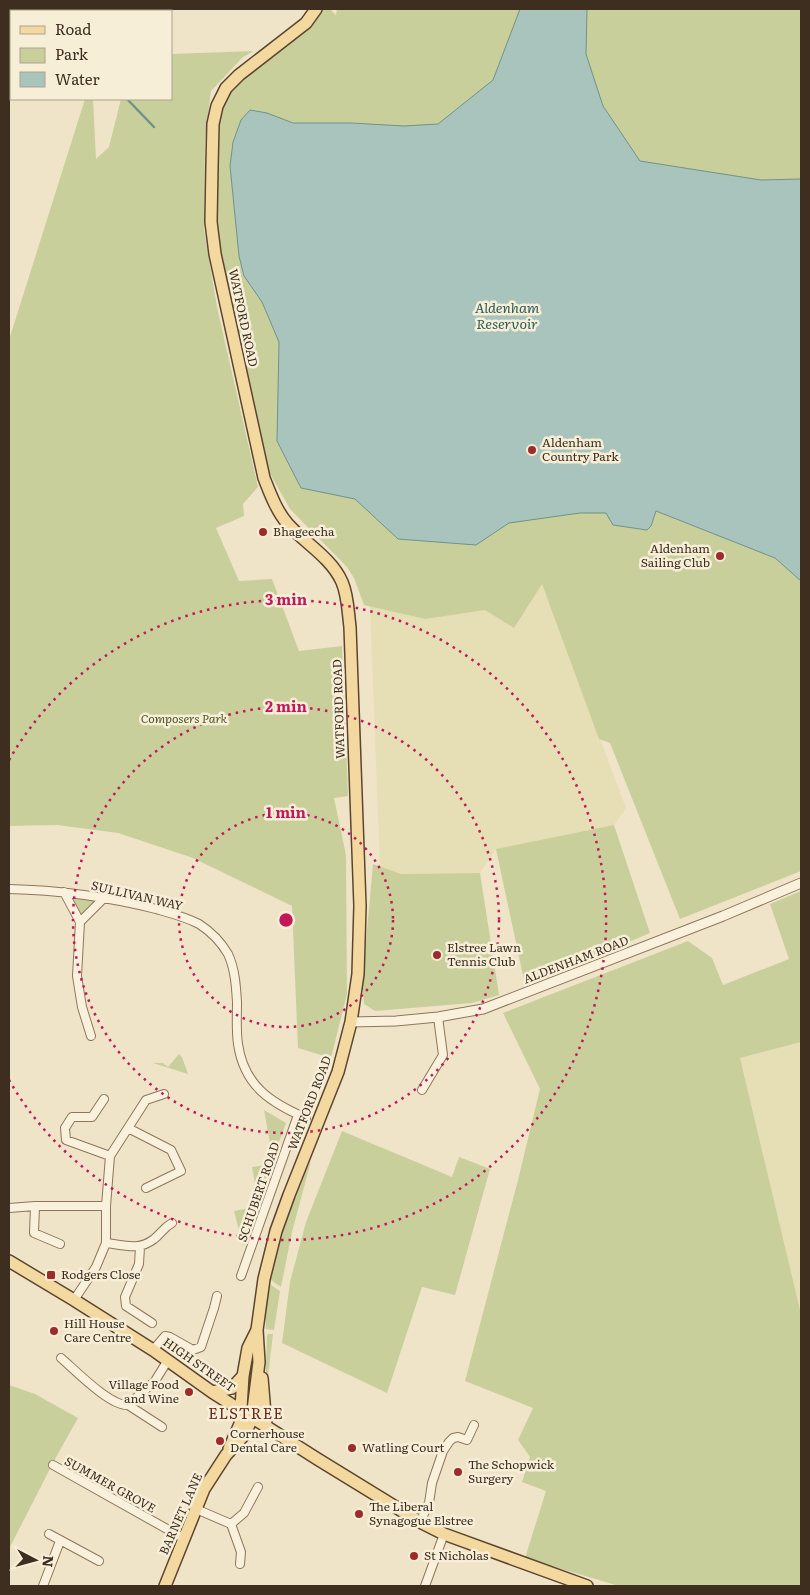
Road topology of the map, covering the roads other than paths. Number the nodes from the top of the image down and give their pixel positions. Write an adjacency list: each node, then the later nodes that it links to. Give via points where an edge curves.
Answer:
1 (316, 9): 8 (main road, WATFORD ROAD, via 306,23 239,74 226,88 217,106 213,124 211,222 215,254 264,478 287,523 336,572 347,600 360,906 358,974)
2 (801, 884): 7 (street, ALDENHAM ROAD, via 483,1009)
3 (9, 889): 4 (street, SULLIVAN WAY)
4 (64, 892): 5 (street, SULLIVAN WAY); 6 (street)
5 (104, 898): 6 (street); 13 (street, SULLIVAN WAY, via 187,919 199,924 219,942 234,972 238,1043 249,1076 273,1102)
6 (80, 922): 9 (street, via 77,976)
7 (438, 1017): 8 (street, ALDENHAM ROAD); 10 (street, via 442,1055)
8 (351, 1022): 30 (main road, WATFORD ROAD, via 338,1072 276,1231 264,1279)
9 (91, 1036)
10 (422, 1090)
11 (164, 1094): 15 (street, via 146,1100)
12 (104, 1099): 16 (street, via 92,1117 72,1117 65,1128 66,1140)
13 (298, 1115): 14 (street, SULLIVAN WAY); 26 (street, SCHUBERT ROAD)
14 (306, 1118)
15 (128, 1128): 16 (street); 17 (street, via 170,1150 181,1171)
16 (110, 1156): 19 (street)
17 (146, 1188)
18 (35, 1206): 19 (street); 20 (street); 23 (street, via 34,1233)
19 (106, 1206): 22 (street)
20 (9, 1208)
21 (172, 1223): 24 (street)
22 (106, 1243): 24 (street); 28 (street, via 96,1267)
23 (60, 1244)
24 (140, 1247): 29 (street, via 139,1264 125,1297 126,1306)
25 (9, 1261): 28 (main road, HIGH STREET)
26 (241, 1276)
27 (217, 1296): 31 (street, via 201,1347 193,1350 165,1336)
28 (74, 1300): 31 (main road, HIGH STREET)
29 (152, 1323)
30 (257, 1330): 34 (main road, WATFORD ROAD); 35 (main road, WATFORD ROAD, via 248,1348)
31 (153, 1350): 33 (main road, HIGH STREET)
32 (61, 1358): 37 (street, via 95,1388)
33 (168, 1360): 36 (main road, HIGH STREET); 37 (street, via 155,1381)
34 (259, 1362): 39 (main road, WATFORD ROAD); 41 (main road)
35 (243, 1376): 36 (main road, via 232,1388); 38 (main road, WATFORD ROAD)
36 (212, 1392): 38 (main road, HIGH STREET)
37 (125, 1406): 42 (street)
38 (240, 1410): 39 (main road, HIGH STREET); 43 (main road, BARNET LANE, via 240,1424)
39 (252, 1418): 41 (main road, HIGH STREET); 43 (main road, BARNET LANE, via 245,1434)
40 (474, 1425): 47 (street, via 468,1440 453,1438 443,1451 429,1503)
41 (266, 1426): 47 (main road, HIGH STREET)
42 (162, 1427)
43 (226, 1455): 46 (main road, BARNET LANE)
44 (53, 1465): 51 (street, SUMMER GROVE)
45 (258, 1486): 48 (street, via 244,1513)
46 (196, 1508): 48 (street); 51 (main road, BARNET LANE)
47 (420, 1522): 50 (main road, HIGH STREET)
48 (231, 1524): 54 (street, via 241,1552)
49 (49, 1534): 52 (street)
50 (444, 1534): 57 (street); 58 (main road, HIGH STREET)
51 (183, 1538): 56 (main road, BARNET LANE)
52 (60, 1541): 53 (street); 55 (street)
53 (99, 1561)
54 (240, 1564)
55 (43, 1586)
56 (164, 1586)
57 (425, 1586)
58 (587, 1586)

